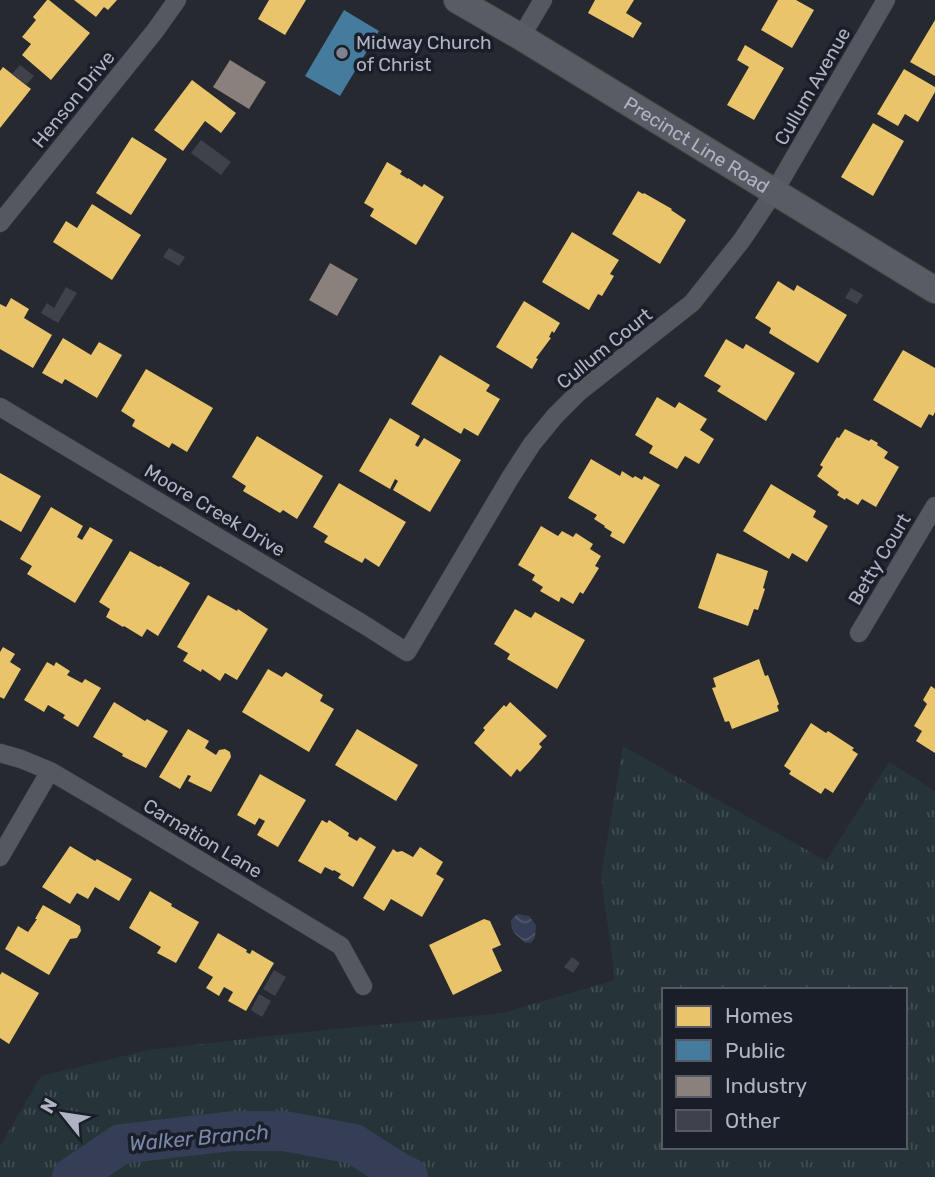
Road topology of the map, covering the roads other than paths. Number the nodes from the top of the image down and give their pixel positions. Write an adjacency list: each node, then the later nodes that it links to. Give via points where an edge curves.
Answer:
1 (177, 0): 7 (street, Henson Drive)
2 (457, 0): 5 (main road, Precinct Line Road)
3 (543, 0): 5 (street)
4 (886, 0): 6 (street, Cullum Avenue)
5 (522, 37): 6 (main road, Precinct Line Road)
6 (774, 192): 8 (main road, Precinct Line Road); 12 (street, Cullum Court, via 743,240 692,303 579,392 532,444)
7 (0, 223)
8 (935, 290)
9 (0, 407): 12 (street, Moore Creek Drive)
10 (935, 506): 11 (street, Betty Court)
11 (859, 633)
12 (407, 652)
13 (0, 753): 14 (street, Carnation Lane)
14 (50, 771): 15 (street); 16 (street, Carnation Lane, via 341,946)
15 (0, 857)
16 (363, 986)

